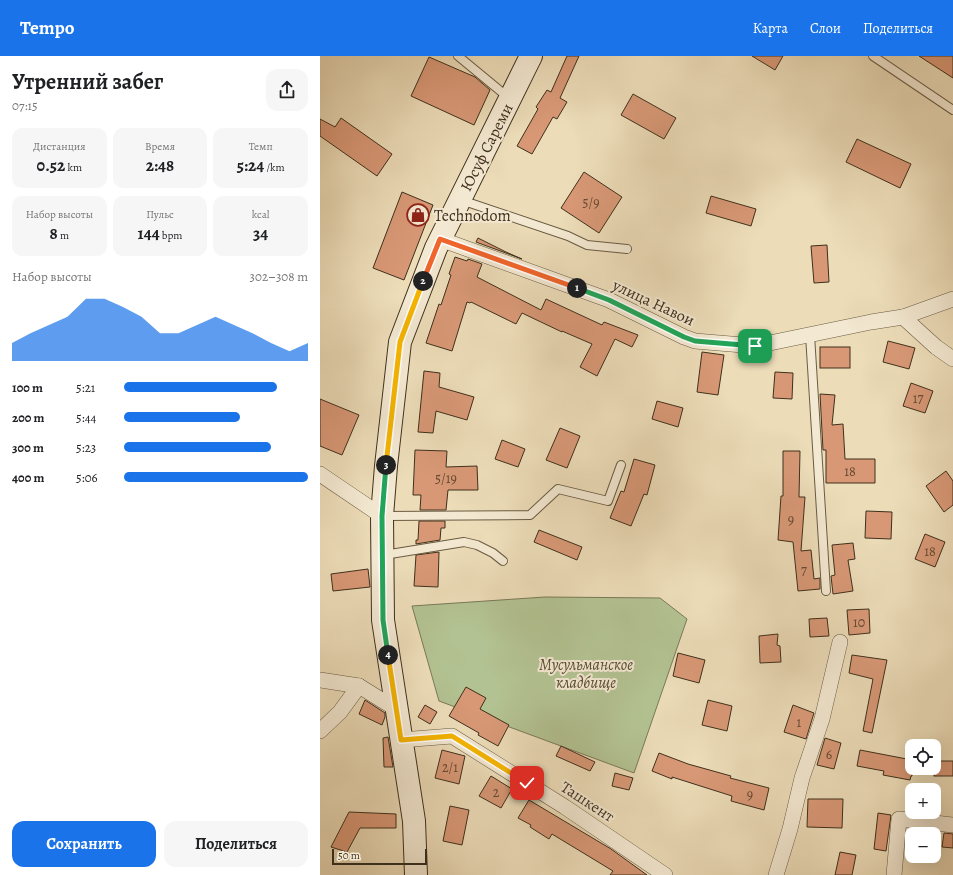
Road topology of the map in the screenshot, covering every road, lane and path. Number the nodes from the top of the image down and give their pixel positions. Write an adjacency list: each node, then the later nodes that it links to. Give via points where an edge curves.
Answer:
1 (458, 56): 4 (lane)
2 (531, 56): 4 (main road, Юсуф Сареми)
3 (873, 56): 5 (lane)
4 (510, 99): 6 (main road, Юсуф Сареми)
5 (953, 110)
6 (460, 200): 7 (main road, Юсуф Сареми); 8 (lane, via 568,236 587,245)
7 (440, 239): 11 (street, улица Навои, via 609,300 695,341 755,346); 15 (main road, Юсуф Сареми, via 400,342)
8 (627, 249)
9 (953, 299): 10 (street, улица Навои)
10 (903, 318): 11 (street, улица Навои); 12 (street)
11 (810, 335): 18 (lane)
12 (953, 359)
13 (621, 464): 15 (lane, via 608,501 558,489 530,515)
14 (320, 474): 15 (street)
15 (382, 516): 16 (main road, Юсуф Сареми)
16 (383, 556): 17 (lane, via 464,542 494,553); 22 (main road, Юсуф Сареми, via 383,620)
17 (503, 561)
18 (826, 591)
19 (840, 642): 28 (street, via 822,719 802,778)
20 (320, 680): 21 (street)
21 (359, 686): 22 (street); 23 (street, via 340,712)
22 (396, 709): 24 (main road, Юсуф Сареми)
23 (320, 731)
24 (401, 740): 26 (main road, Юсуф Сареми, via 414,821); 27 (street, Ташкент, via 452,736 565,807)
25 (953, 825): 29 (street, via 899,819)
26 (416, 875)
27 (665, 875)
28 (776, 875)
29 (894, 875)

